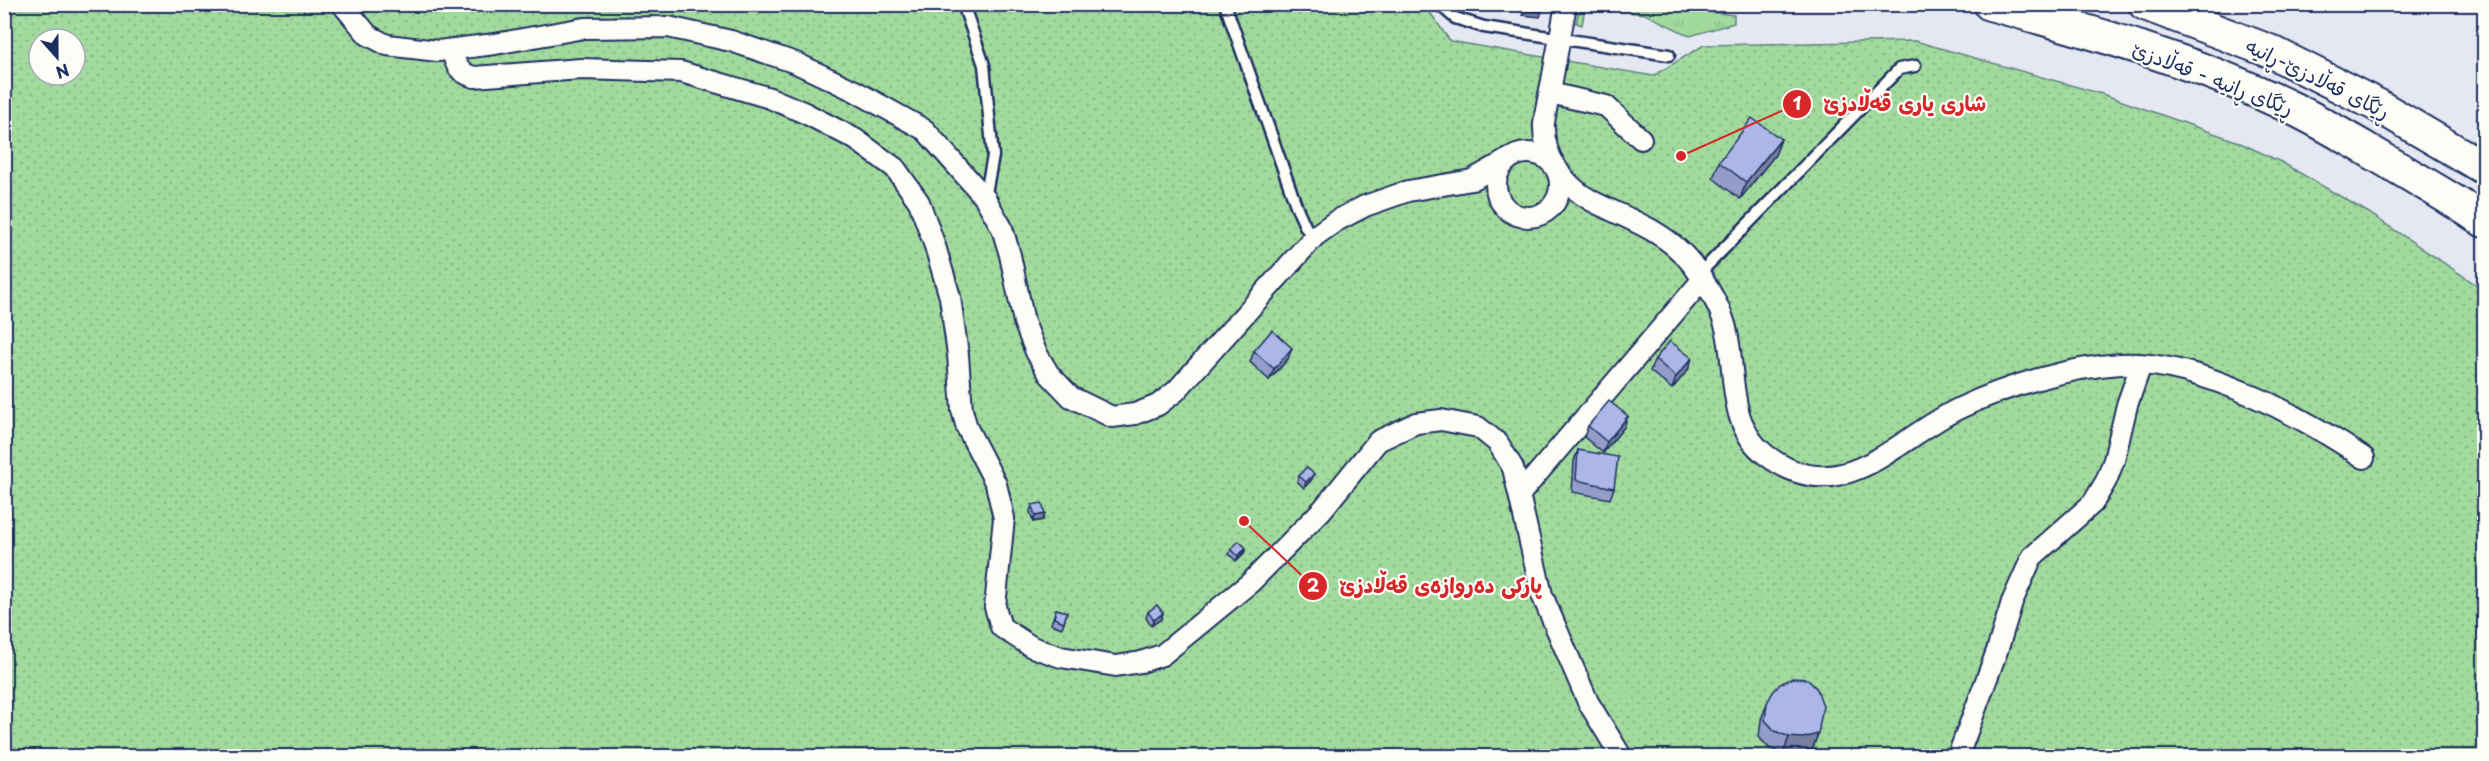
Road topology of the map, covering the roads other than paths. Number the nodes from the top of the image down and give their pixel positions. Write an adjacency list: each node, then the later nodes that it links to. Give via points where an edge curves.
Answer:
1 (342, 4): 9 (street, via 368,35 387,45)
2 (963, 4): 19 (lane, via 984,65 993,156)
3 (1225, 4): 24 (lane, via 1297,208 1306,228)
4 (1439, 4): 8 (lane, via 1455,18 1484,27)
5 (1566, 4): 8 (street)
6 (1989, 4): 23 (main road, ڕێگای ڕانیە - قەڵادزێ, via 2191,65 2264,95 2314,119)
7 (2145, 4): 17 (main road, ڕێگای قەڵادزێ-ڕانیە, via 2272,52 2377,105)
8 (1560, 38): 10 (lane); 12 (street)
9 (452, 50): 19 (street, via 584,28 668,27 731,41 796,63 925,130); 28 (street, via 458,69 474,77 640,69 681,72 716,81 805,113 855,139 895,168 919,202 935,246 950,297 962,410 996,484 1004,518 995,607 1001,627 1032,647 1060,657 1116,666 1162,655 1266,567 1322,510 1378,441 1416,423 1441,420 1479,427 1498,443 1513,468)
10 (1669, 55)
11 (1915, 66): 25 (lane, via 1899,69)
12 (1550, 93): 13 (street); 14 (street, via 1606,106)
13 (1544, 126): 15 (street); 16 (street)
14 (1641, 139)
15 (1512, 158): 16 (street, via 1538,154); 18 (street, via 1480,177); 21 (street, via 1500,168 1495,188)
16 (1555, 167): 20 (street, via 1567,183); 22 (street, via 1560,188)
17 (2484, 168)
18 (1457, 183): 21 (street, via 1488,195); 24 (street, via 1408,191 1365,206)
19 (986, 198): 24 (street, via 1005,237 1024,322 1036,352 1049,374 1071,397 1112,417 1135,414 1176,392)
20 (1588, 198): 22 (street); 25 (street, via 1653,231 1680,250)
21 (1504, 207): 22 (street, via 1522,218)
22 (1552, 208)
23 (2484, 221)
24 (1315, 236)
25 (1701, 276): 26 (street, via 1725,326 1737,410 1747,434 1766,455 1795,471 1825,477 1851,473 1959,408 2012,388 2071,371); 28 (street)
26 (2141, 365): 27 (street, via 2206,376 2295,416); 30 (street, via 2114,460 2093,503 2032,557 2012,602)
27 (2364, 458)
28 (1520, 494): 29 (street, via 1536,573 1549,613 1588,702)
29 (1621, 756)
30 (1958, 756)

